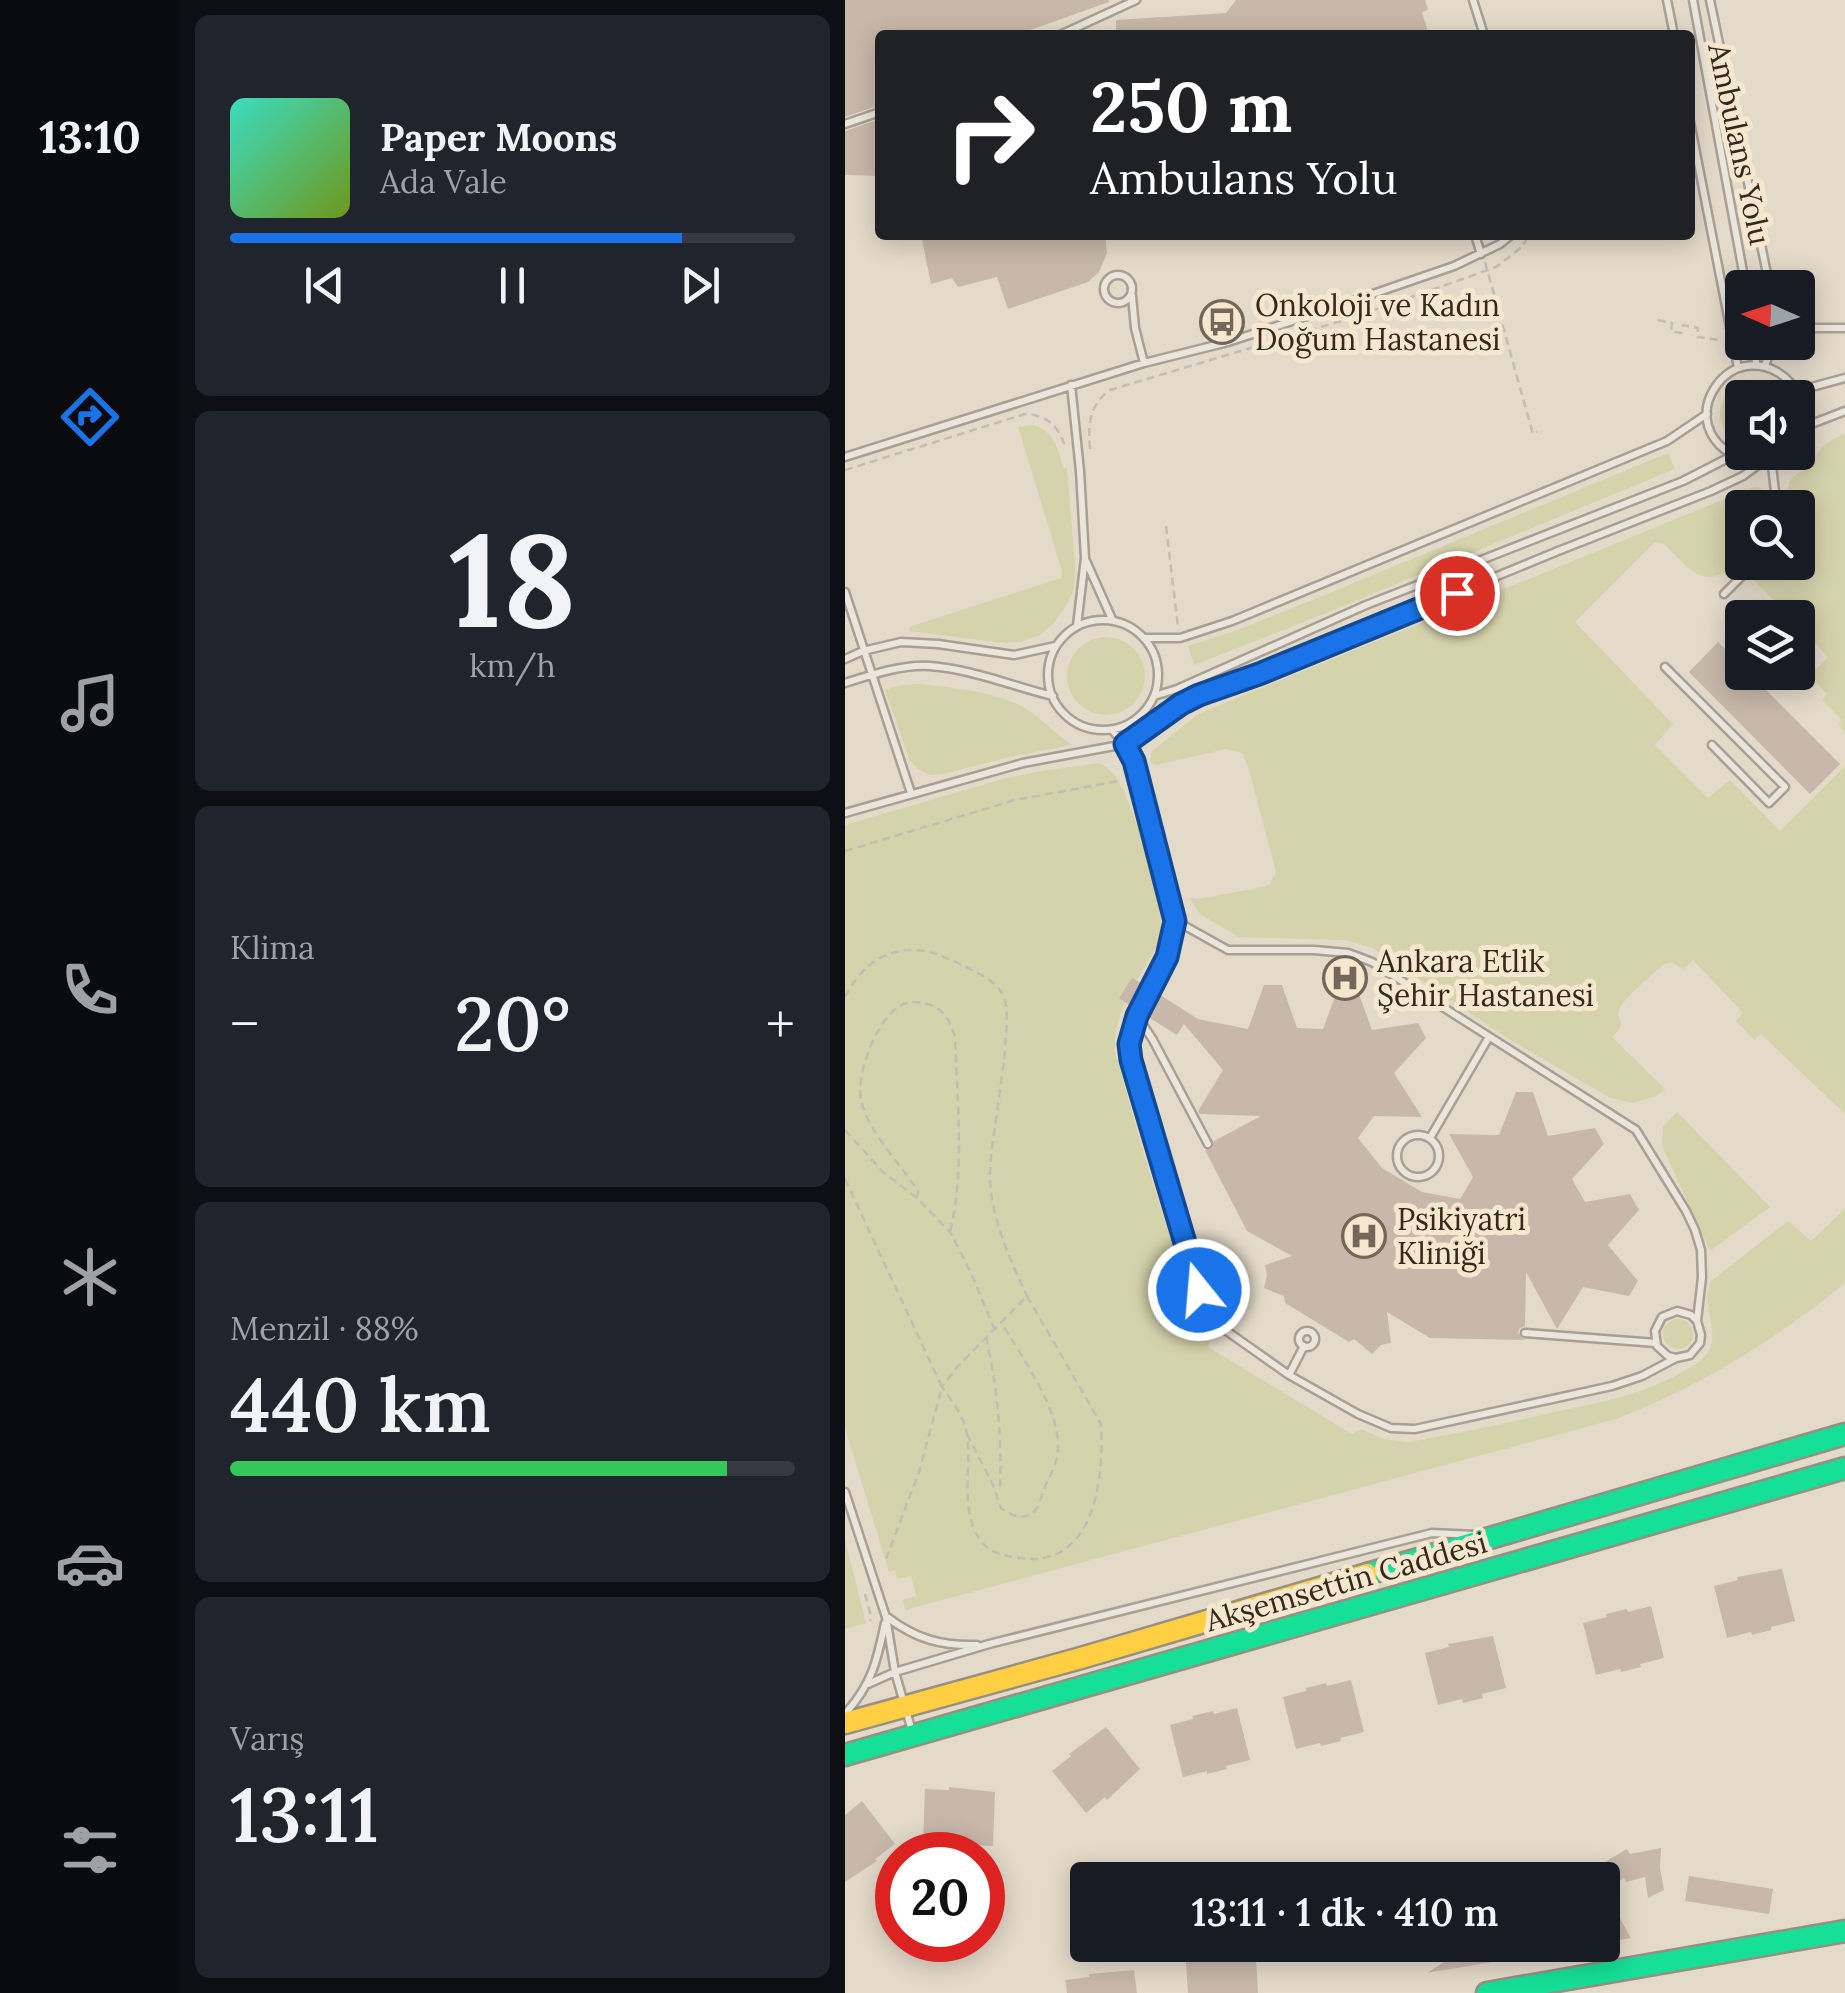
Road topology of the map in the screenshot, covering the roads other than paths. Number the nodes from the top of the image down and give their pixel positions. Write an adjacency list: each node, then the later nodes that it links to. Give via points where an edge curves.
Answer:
1 (1136, 0): 6 (lane)
2 (1473, 0): 7 (lane)
3 (1667, 0): 8 (lane)
4 (1693, 0): 15 (lane)
5 (1710, 0): 16 (lane, Ambulans Yolu)
6 (1070, 30)
7 (1482, 30)
8 (1673, 30)
9 (875, 114): 10 (lane)
10 (845, 124)
11 (1695, 149): 24 (lane)
12 (1477, 240): 14 (lane)
13 (1503, 240): 14 (lane)
14 (1481, 254): 22 (lane, via 1228,342)
15 (1743, 270)
16 (1766, 270)
17 (1132, 292): 17 (lane, via 1121,276 1108,278 1103,287 1117,304); 22 (lane)
18 (1815, 328): 19 (lane)
19 (1845, 328)
20 (1759, 360): 23 (lane)
21 (1763, 360): 23 (lane)
22 (1144, 363): 27 (lane)
23 (1760, 366): 24 (lane); 26 (lane)
24 (1738, 368): 30 (lane, via 1715,386)
25 (1845, 378): 28 (lane)
26 (1789, 380)
27 (1071, 386): 33 (lane); 36 (lane)
28 (1815, 386)
29 (1845, 411): 31 (lane)
30 (1707, 414): 32 (lane); 42 (lane, via 1667,441 1250,614 1180,638)
31 (1815, 424)
32 (1725, 450)
33 (845, 456)
34 (1725, 460): 50 (lane)
35 (1752, 470): 52 (lane, via 1199,695)
36 (1085, 558): 40 (lane); 41 (lane)
37 (1738, 580): 39 (lane)
38 (845, 592): 44 (lane)
39 (1724, 594)
40 (1112, 619): 41 (lane); 42 (lane)
41 (1077, 626): 43 (lane)
42 (1145, 638): 50 (lane, via 1159,672)
43 (1057, 646): 44 (lane, via 1014,655 901,642); 49 (lane, via 1048,672)
44 (863, 652): 45 (lane); 47 (lane)
45 (845, 659)
46 (1665, 667): 53 (lane, via 1785,787 1769,803)
47 (871, 676): 48 (lane); 49 (lane, via 927,666); 54 (lane)
48 (845, 683)
49 (1053, 696): 51 (lane, via 1069,719)
50 (1154, 696): 51 (lane, via 1137,720)
51 (1112, 730): 52 (lane)
52 (1125, 744): 54 (lane); 56 (lane)
53 (1711, 745)
54 (911, 792): 55 (lane)
55 (845, 813)
56 (1175, 921): 57 (lane, via 1167,957); 58 (lane, via 1228,950 1315,950 1372,962)
57 (1137, 1016): 60 (lane); 66 (lane, via 1131,1060 1211,1320)
58 (1489, 1037): 59 (lane); 61 (lane, via 1636,1130 1695,1230 1702,1278)
59 (1430, 1138): 59 (lane, via 1416,1134 1403,1141 1400,1168 1417,1178 1435,1170 1439,1150)
60 (1208, 1144)
61 (1697, 1321): 63 (lane, via 1684,1312 1669,1313 1657,1323); 65 (lane, via 1696,1350)
62 (1525, 1333): 63 (lane)
63 (1656, 1343): 65 (lane)
64 (1303, 1346): 66 (lane)
65 (1676, 1358): 66 (lane, via 1612,1386 1415,1430 1368,1418)
66 (1289, 1374)
67 (1845, 1434): 70 (main road, Akşemsettin Caddesi)
68 (1845, 1468): 78 (main road, Akşemsettin Caddesi)
69 (845, 1492): 71 (lane)
70 (1501, 1536): 72 (lane, via 1433,1533); 75 (main road, Akşemsettin Caddesi)
71 (886, 1616): 72 (lane, via 937,1643); 73 (lane); 74 (lane)
72 (989, 1644): 73 (lane)
73 (895, 1672): 74 (lane); 75 (lane)
74 (868, 1684): 76 (lane)
75 (905, 1706): 77 (main road, Akşemsettin Caddesi); 78 (lane)
76 (845, 1714)
77 (845, 1723)
78 (913, 1736): 79 (main road, Akşemsettin Caddesi)
79 (845, 1755)
80 (1845, 1931): 81 (main road)
81 (1487, 1993)

